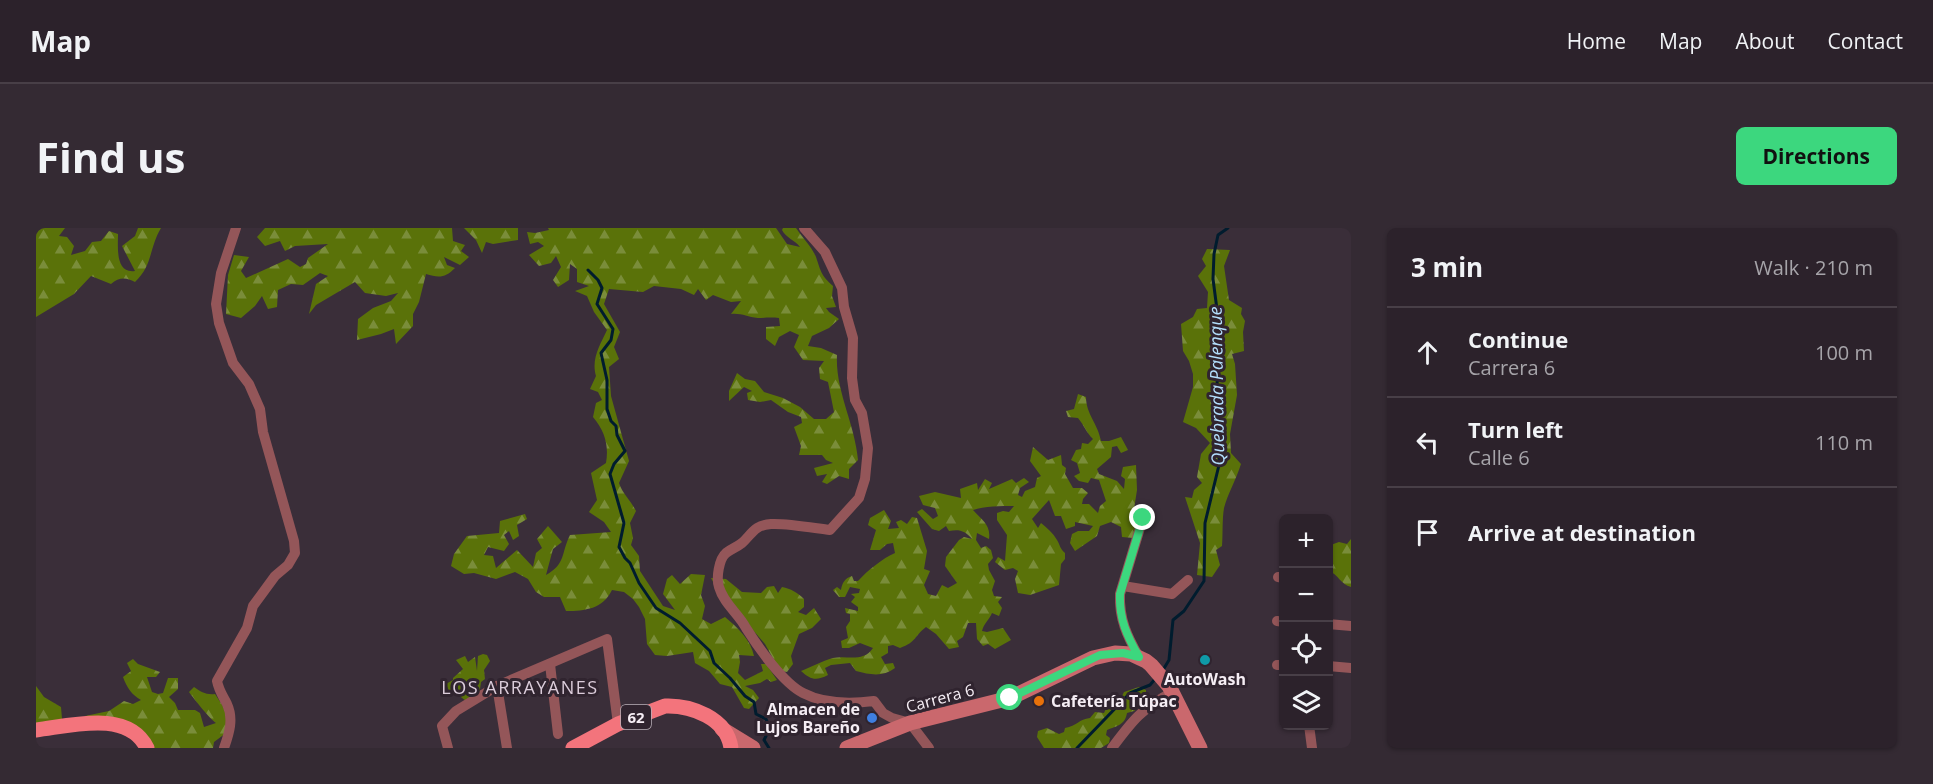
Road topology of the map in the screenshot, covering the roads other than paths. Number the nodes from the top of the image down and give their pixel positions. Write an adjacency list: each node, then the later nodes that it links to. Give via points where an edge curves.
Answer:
1 (236, 228): 21 (street, via 219,284 219,323 233,363 261,409 263,432 295,553 253,606 247,628 217,681 231,717)
2 (804, 228): 14 (street, via 825,252 842,288 853,338 855,400 862,413 868,448 865,479 858,498 830,530 770,524 754,529 724,554 718,586 761,651 802,692 852,704 874,701 883,713)
3 (1143, 518): 5 (street)
4 (1188, 580): 5 (street, via 1172,594)
5 (1123, 586): 8 (street, via 1122,620 1128,637)
6 (1333, 624): 7 (street)
7 (1351, 626)
8 (1145, 661): 13 (main road); 14 (main road, Carrera 6, via 1123,653 1100,655 1010,698)
9 (550, 664): 12 (street); 15 (street, via 607,639); 19 (street)
10 (1333, 666): 11 (street)
11 (1351, 668)
12 (497, 686): 22 (street, via 456,711 442,726); 23 (street)
13 (1170, 688): 29 (street, via 1132,720); 30 (main road)
14 (910, 723): 27 (main road, Carrera 6); 28 (street)
15 (618, 724): 16 (main road, 62, via 673,706 696,711); 24 (main road, 62)
16 (722, 729): 25 (main road, 62); 26 (main road)
17 (36, 730): 20 (main road, via 107,722 139,737)
18 (1310, 730): 31 (street)
19 (558, 734)
20 (147, 748)
21 (224, 748)
22 (448, 748)
23 (507, 748)
24 (573, 748)
25 (732, 748)
26 (753, 748)
27 (847, 748)
28 (929, 748)
29 (1112, 748)
30 (1200, 748)
31 (1312, 748)

